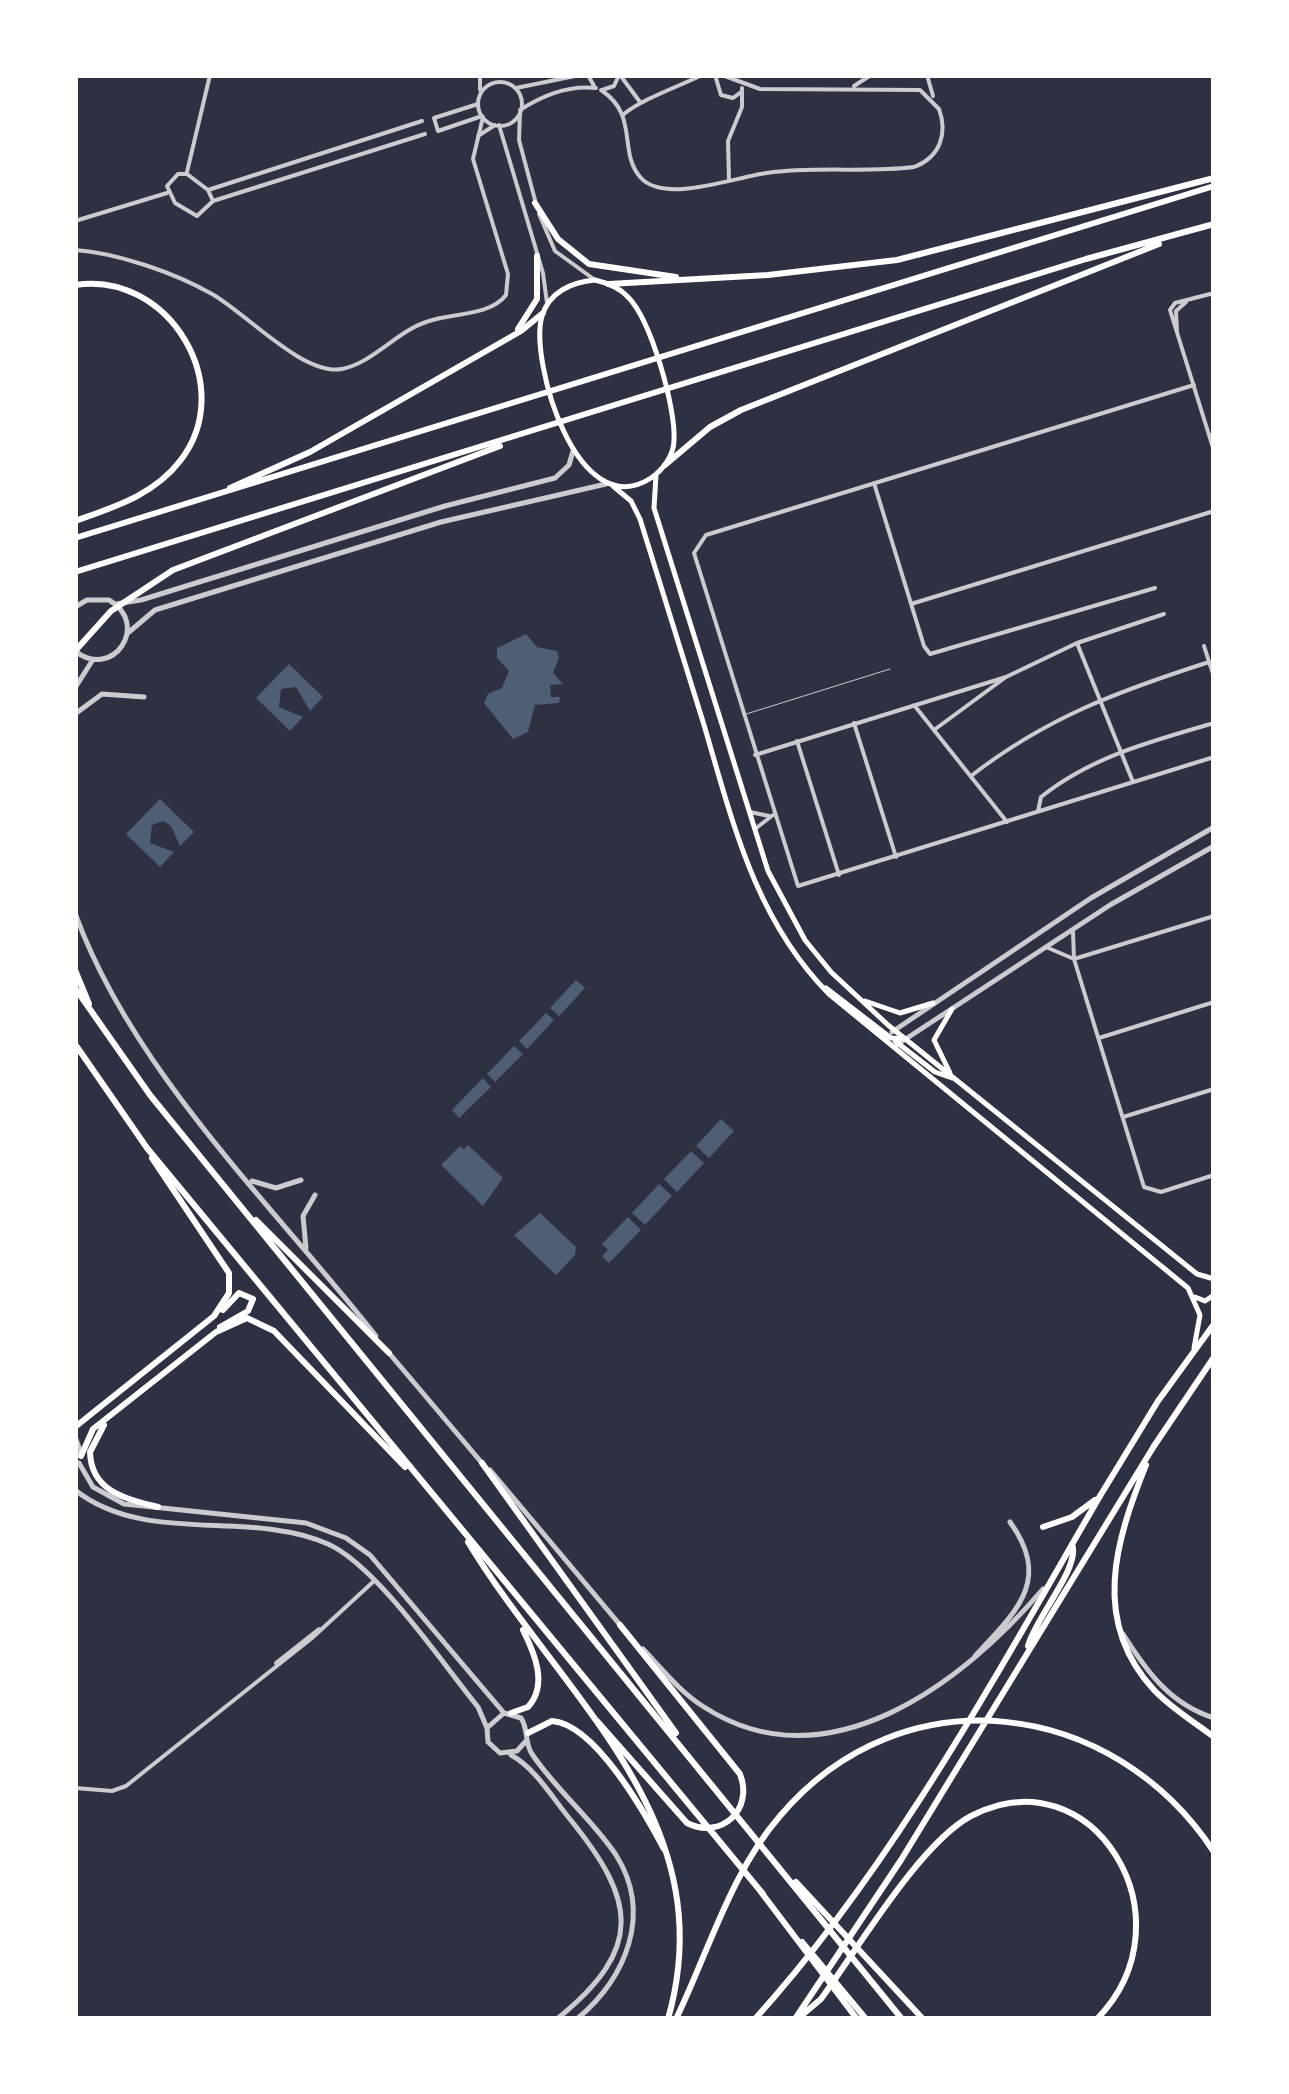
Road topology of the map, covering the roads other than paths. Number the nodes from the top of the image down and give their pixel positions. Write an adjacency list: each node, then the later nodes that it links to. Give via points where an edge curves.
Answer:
1 (210, 75): 28 (street)
2 (480, 75): 17 (street)
3 (502, 75): 12 (street)
4 (580, 75): 13 (street)
5 (588, 75): 16 (street)
6 (619, 75): 16 (street, via 614,86); 19 (street)
7 (702, 75): 19 (street)
8 (715, 75): 14 (street, via 725,98)
9 (722, 75): 14 (street)
10 (870, 75): 15 (street)
11 (927, 75): 18 (street)
12 (505, 83): 13 (street); 17 (street)
13 (514, 88): 21 (street)
14 (742, 88): 15 (street); 29 (street, via 728,141)
15 (850, 88): 18 (street, via 915,89)
16 (599, 89): 21 (street, via 545,96); 22 (street)
17 (480, 94): 20 (street)
18 (934, 101): 29 (street, via 942,137 922,164)
19 (640, 102): 22 (street)
20 (478, 104): 23 (street); 23 (street, via 434,118 438,131)
21 (520, 111): 25 (street); 34 (street, via 519,140)
22 (624, 114): 29 (street, via 635,170 650,185 666,191)
23 (482, 117): 25 (street); 27 (street)
24 (422, 121): 31 (street)
25 (498, 125): 27 (street); 39 (street)
26 (426, 134): 33 (street)
27 (478, 136): 38 (street, via 473,163 508,274 506,295 492,307 416,326 348,367 305,360 187,282)
28 (187, 174): 31 (street); 32 (street, via 172,179)
29 (729, 180)
30 (1214, 182): 40 (main road, via 897,260 768,275); 56 (main road)
31 (208, 190): 33 (street)
32 (167, 193): 33 (street, via 192,216); 35 (street)
33 (213, 201)
34 (535, 203): 40 (main road, via 558,239 589,264); 41 (street, via 550,245)
35 (75, 221)
36 (1214, 224): 37 (main road)
37 (1173, 237): 49 (main road); 52 (main road, via 741,410)
38 (75, 250)
39 (537, 256): 45 (street); 47 (main road, via 537,299)
40 (677, 277): 42 (main road)
41 (595, 280): 42 (main road); 45 (main road, via 568,286)
42 (610, 284): 52 (main road, via 635,306 658,362 673,425 672,453)
43 (75, 285): 58 (main road, via 118,286 156,306 186,340 202,397 196,434 169,473 136,498)
44 (1214, 293): 48 (street, via 1176,311)
45 (548, 304): 46 (main road)
46 (542, 313): 47 (main road); 50 (main road, via 540,343)
47 (511, 337): 56 (main road, via 310,452)
48 (1194, 385): 51 (street); 54 (street)
49 (510, 440): 60 (main road); 69 (main road, via 149,583 111,611)
50 (572, 449): 55 (main road, via 584,469); 62 (street, via 566,470 555,478)
51 (1214, 451)
52 (664, 465): 53 (main road)
53 (656, 475): 55 (main road, via 640,484); 90 (main road, via 654,508)
54 (874, 483): 63 (street); 80 (street, via 697,542 694,558)
55 (610, 485): 66 (street, via 448,520 155,610); 112 (main road, via 631,501 640,519 754,885 781,936 821,986)
56 (207, 498): 59 (main road)
57 (1214, 511): 63 (street)
58 (75, 521)
59 (75, 538)
60 (75, 572)
61 (1155, 588): 63 (street, via 934,655 925,650)
62 (116, 604): 64 (street, via 102,598); 66 (street)
63 (911, 604)
64 (77, 605)
65 (1164, 614): 67 (street)
66 (129, 632): 70 (street, via 118,654)
67 (1077, 643): 73 (street); 77 (street)
68 (1204, 646): 71 (street)
69 (75, 651): 70 (street)
70 (92, 660): 75 (street)
71 (1210, 662): 74 (street); 77 (street)
72 (890, 669): 80 (lane)
73 (1006, 677): 78 (street); 83 (street)
74 (1214, 677)
75 (75, 688)
76 (144, 697): 79 (street, via 102,694)
77 (1099, 698): 85 (street); 88 (street)
78 (914, 705): 81 (street); 83 (street)
79 (75, 714)
80 (742, 715): 86 (street)
81 (854, 723): 84 (street); 97 (street)
82 (1214, 723): 85 (street)
83 (933, 731): 88 (street)
84 (798, 742): 86 (street); 98 (street)
85 (1121, 751): 89 (street); 91 (street, via 1048,792 1038,800)
86 (755, 755): 92 (street)
87 (1214, 757): 89 (street)
88 (971, 776): 93 (street)
89 (1134, 782): 91 (street)
90 (750, 812): 92 (street); 95 (main road)
91 (1038, 812): 93 (street)
92 (771, 816): 95 (street); 98 (street, via 796,884)
93 (1007, 822): 97 (street)
94 (1214, 827): 108 (street, via 1119,880)
95 (755, 829): 106 (main road, via 790,918)
96 (1214, 846): 101 (street)
97 (896, 857): 98 (street)
98 (839, 875)
99 (75, 913): 124 (street, via 98,970 147,1053)
100 (1214, 916): 103 (street)
101 (1075, 927): 102 (street); 103 (street)
102 (1046, 947): 103 (street); 109 (street)
103 (1074, 959): 113 (street)
104 (75, 970): 110 (main road)
105 (75, 988): 110 (main road)
106 (861, 999): 108 (main road, via 900,1013); 111 (main road)
107 (1214, 1002): 113 (street)
108 (933, 1003): 111 (street)
109 (952, 1009): 114 (street); 119 (main road, via 934,1040)
110 (91, 1010): 127 (main road, via 126,1064)
111 (895, 1030): 112 (street); 114 (main road)
112 (885, 1038): 114 (main road); 116 (main road)
113 (1098, 1038): 121 (street)
114 (903, 1041): 116 (street); 119 (main road)
115 (75, 1044): 118 (main road)
116 (892, 1048): 130 (main road)
117 (75, 1052): 118 (main road)
118 (86, 1066): 122 (main road)
119 (955, 1079): 129 (main road)
120 (1214, 1090): 121 (street)
121 (1122, 1118): 123 (street, via 1148,1190)
122 (148, 1148): 132 (main road, via 229,1272 229,1293); 144 (main road)
123 (1214, 1175)
124 (248, 1178): 125 (street, via 276,1188); 128 (street)
125 (302, 1180)
126 (314, 1195): 128 (street, via 303,1221)
127 (241, 1205): 136 (main road); 165 (main road)
128 (307, 1250): 136 (street)
129 (1212, 1280)
130 (1193, 1294): 131 (main road, via 1204,1301); 135 (main road, via 1200,1322)
131 (1214, 1295)
132 (214, 1316): 134 (main road, via 238,1294 252,1297 251,1309); 139 (main road)
133 (1214, 1324): 135 (main road)
134 (216, 1332): 138 (main road); 144 (main road, via 240,1319 267,1326)
135 (1193, 1352): 146 (main road)
136 (389, 1354): 143 (street)
137 (1214, 1357): 141 (main road)
138 (118, 1411): 142 (main road, via 88,1435); 147 (main road, via 96,1435 92,1470 108,1490)
139 (75, 1427)
140 (75, 1437): 142 (street)
141 (1154, 1446): 156 (main road, via 1113,1563); 157 (main road)
142 (78, 1463): 147 (street, via 103,1495)
143 (482, 1464): 155 (street); 165 (main road)
144 (414, 1474): 150 (main road)
145 (75, 1490): 152 (street, via 132,1517 317,1540 349,1556)
146 (1100, 1496): 149 (main road, via 1072,1517); 151 (main road)
147 (158, 1507): 159 (street, via 306,1523 346,1538 370,1555 491,1703)
148 (1010, 1522): 158 (street, via 1030,1555 1028,1584 1007,1620)
149 (1044, 1526)
150 (462, 1532): 154 (main road); 171 (main road)
151 (1072, 1544): 153 (main road); 157 (main road, via 1074,1560 1036,1622)
152 (374, 1581): 162 (street, via 478,1708); 167 (street, via 126,1786)
153 (1048, 1584): 158 (street); 176 (main road, via 844,1912)
154 (513, 1612): 159 (main road, via 538,1679 534,1701); 160 (main road)
155 (620, 1625): 158 (street, via 704,1708 780,1734 823,1734 872,1721); 160 (main road, via 740,1774 740,1808 712,1829 686,1823)
156 (1123, 1634): 161 (street, via 1173,1698); 164 (main road, via 1151,1687)
157 (1026, 1652): 177 (main road)
158 (962, 1669)
159 (507, 1713): 162 (street); 163 (street, via 521,1718)
160 (592, 1716): 170 (main road, via 650,1807)
161 (1214, 1718)
162 (487, 1728): 166 (street, via 491,1746)
163 (527, 1737): 166 (street); 170 (main road, via 552,1721 580,1732 640,1806); 173 (street, via 611,1849 628,1884 629,1948 609,1988)
164 (1214, 1737)
165 (684, 1747): 168 (main road)
166 (508, 1754): 172 (street, via 526,1766 597,1852 618,1894 618,1941 607,1970)
167 (75, 1788)
168 (748, 1829): 180 (main road); 181 (main road)
169 (1214, 1852): 175 (main road, via 1158,1784 1088,1741 1035,1725 981,1720 899,1734 837,1765 776,1820)
170 (667, 1854): 174 (main road, via 681,1944)
171 (762, 1892): 178 (main road); 179 (main road)
172 (557, 2019)
173 (580, 2019)
174 (668, 2019)
175 (676, 2019)
176 (755, 2019)
177 (796, 2019): 182 (main road, via 821,1998 950,1829 1012,1804 1047,1807 1089,1826 1124,1867 1139,1927 1134,1960 1124,1986)
178 (857, 2019)
179 (866, 2019)
180 (902, 2019)
181 (923, 2019)
182 (1097, 2019)

